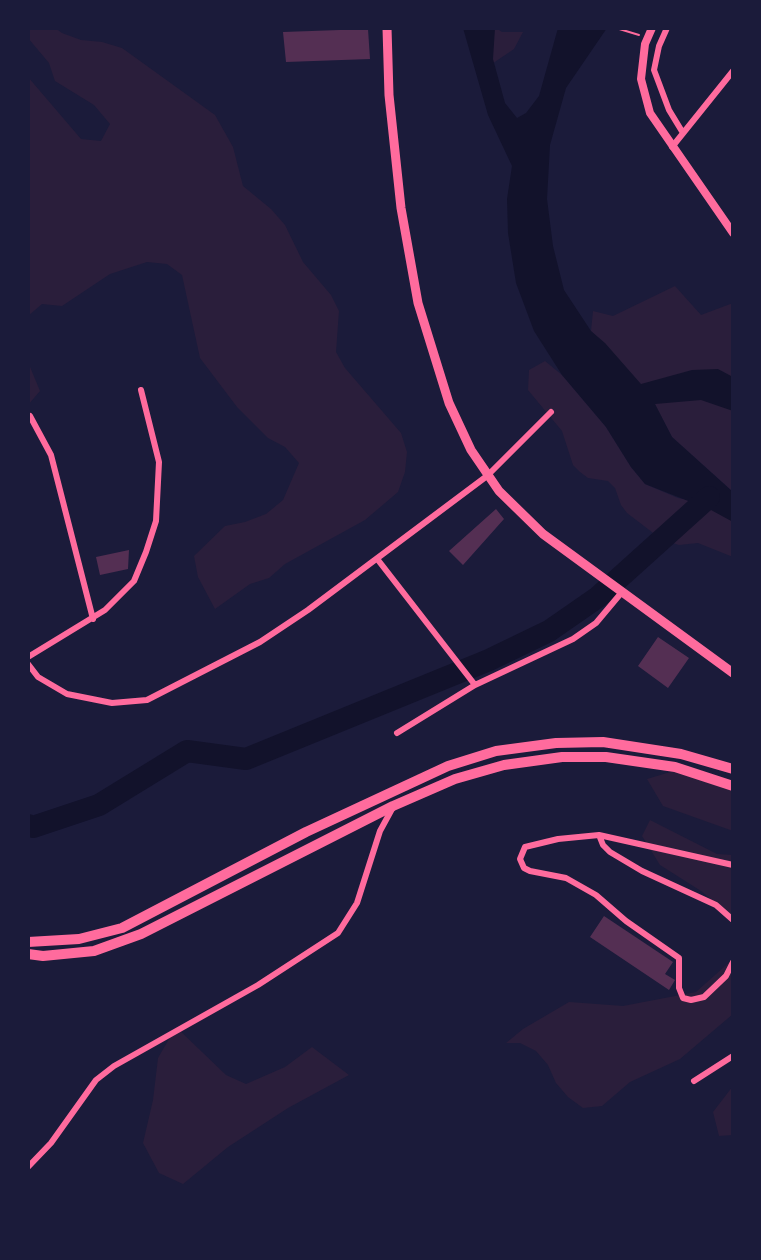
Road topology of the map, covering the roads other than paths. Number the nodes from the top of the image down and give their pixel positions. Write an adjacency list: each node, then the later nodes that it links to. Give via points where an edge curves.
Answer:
1 (387, 28): 11 (main road, via 401,208 418,303 449,403)
2 (652, 28): 6 (street, via 641,79 650,113)
3 (667, 28): 5 (street, via 654,70)
4 (733, 71): 5 (street)
5 (683, 133): 6 (street)
6 (672, 147): 7 (street)
7 (733, 233)
8 (141, 390): 14 (street, via 159,462 156,521 134,581)
9 (551, 412): 11 (street)
10 (30, 416): 14 (street, via 51,455)
11 (487, 476): 12 (street); 13 (main road, via 543,534)
12 (378, 560): 16 (street, via 260,642 147,700 112,703 67,694 38,677); 18 (street)
13 (620, 591): 17 (main road); 18 (street, via 596,623 573,639)
14 (93, 619): 15 (street)
15 (28, 657)
16 (28, 664)
17 (733, 673)
18 (472, 682): 19 (street)
19 (397, 733)
20 (733, 769): 26 (main road, via 681,754 603,742 496,751 448,766 306,832 122,928 79,939)
21 (733, 786): 22 (main road, via 675,767 562,757 455,779)
22 (393, 806): 27 (main road, via 141,934 94,951); 31 (street, via 357,903 338,933 114,1066 96,1080)
23 (599, 835): 24 (street); 25 (street, via 610,852 716,905); 28 (street, via 525,847 520,859 530,871 566,878 596,895 679,958 683,998 704,997)
24 (733, 865)
25 (733, 920)
26 (28, 942)
27 (28, 954)
28 (733, 962)
29 (733, 1056): 30 (street)
30 (694, 1081)
31 (28, 1167)

